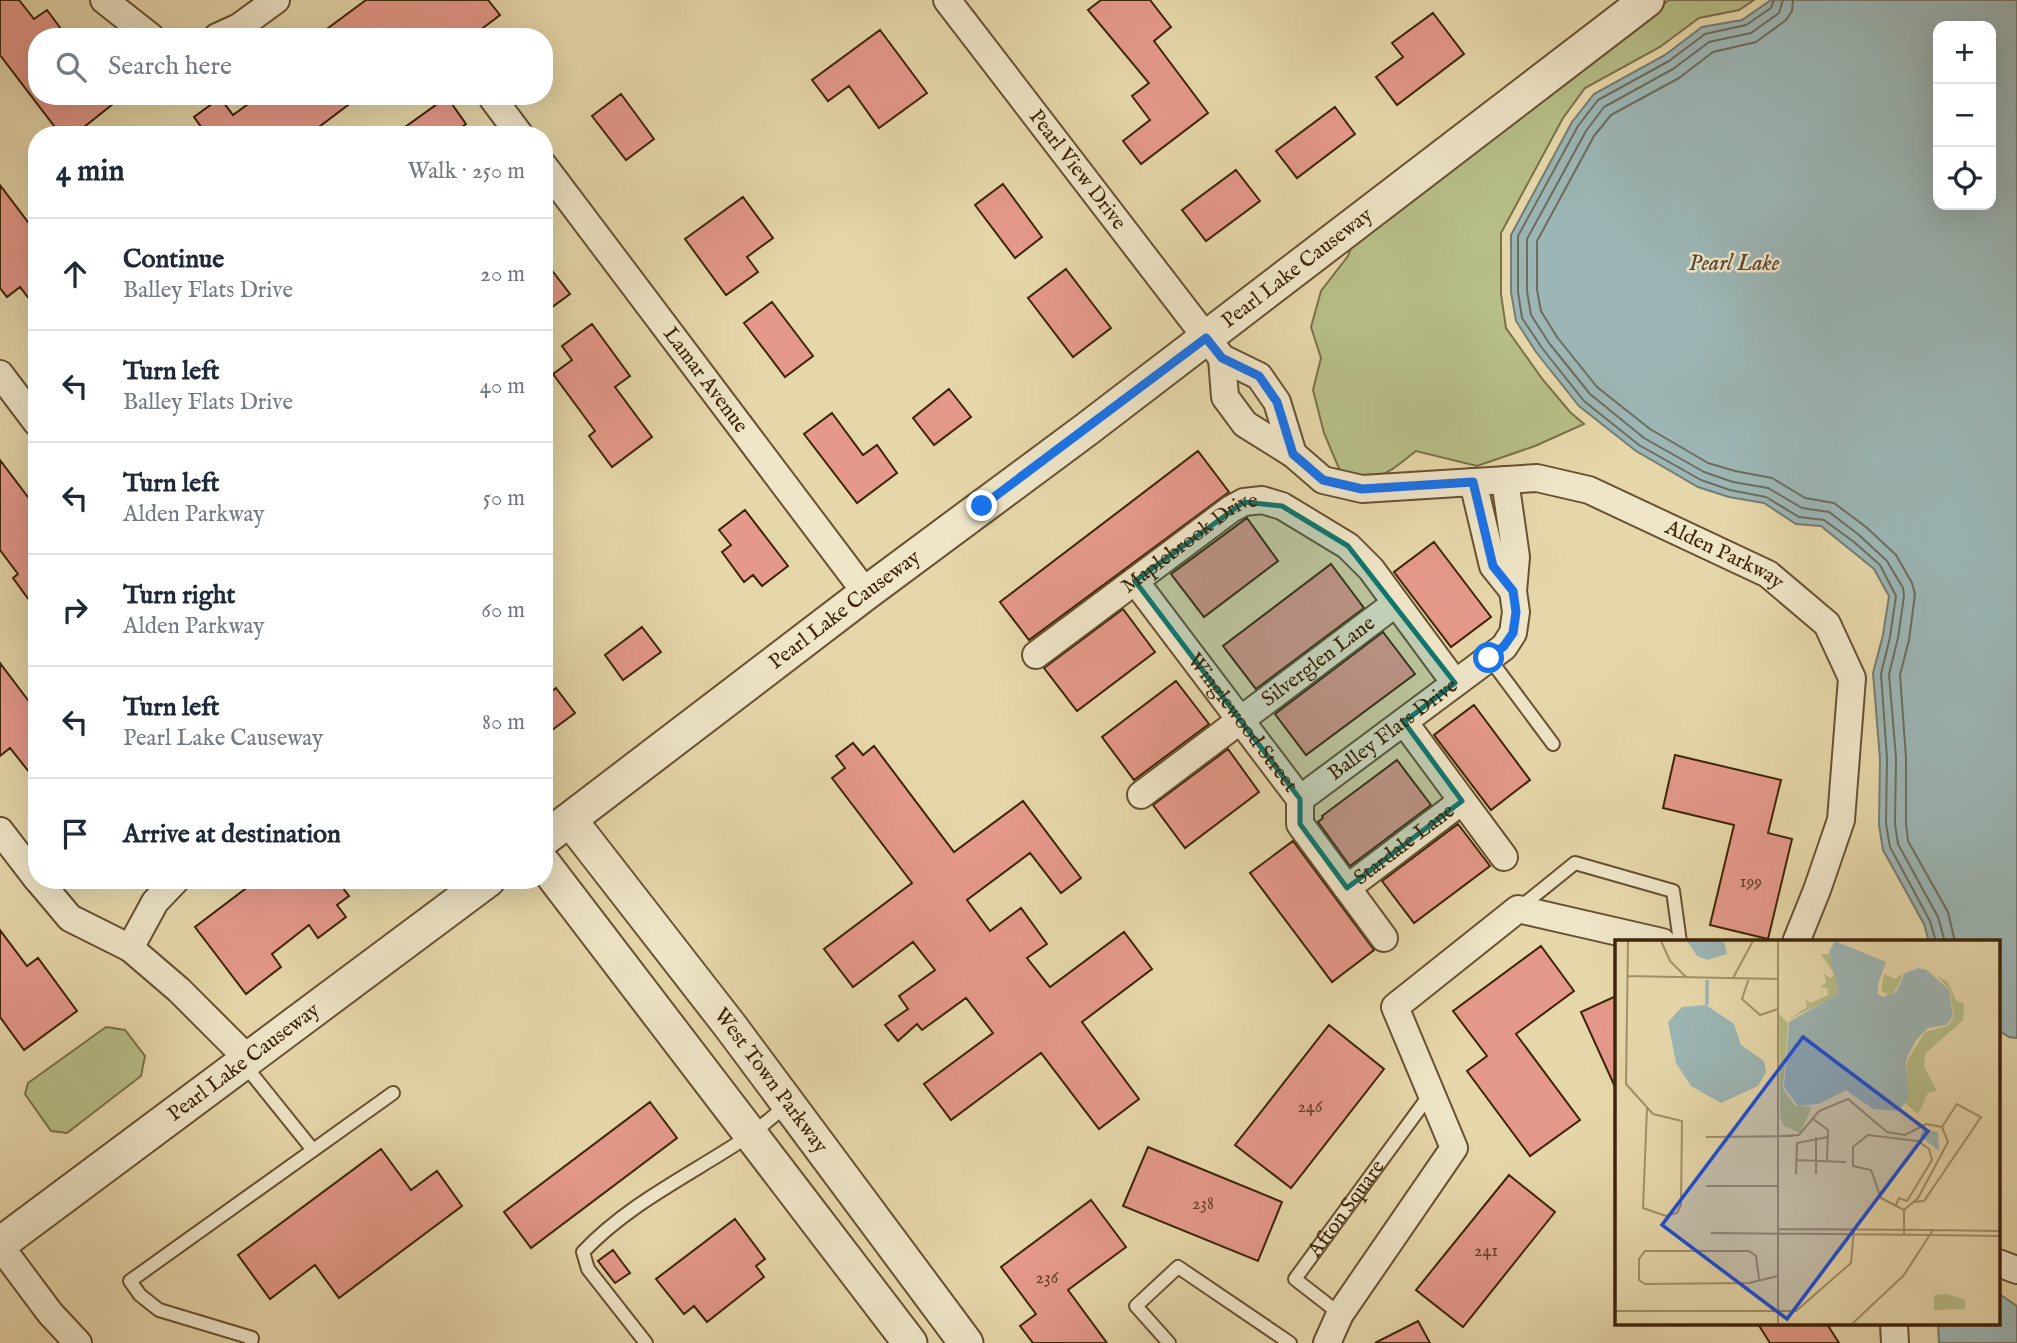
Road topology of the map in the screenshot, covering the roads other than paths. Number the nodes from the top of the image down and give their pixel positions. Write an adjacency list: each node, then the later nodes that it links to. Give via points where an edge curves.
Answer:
1 (104, 0): 5 (street)
2 (276, 0): 6 (street)
3 (947, 0): 10 (street, Pearl View Drive)
4 (1647, 0): 10 (street, Pearl Lake Causeway)
5 (139, 28)
6 (237, 28)
7 (498, 105): 8 (street)
8 (513, 126)
9 (553, 178): 18 (street, Lamar Avenue)
10 (1214, 348): 13 (street, via 1259,376 1277,402); 13 (street, Alden Parkway, via 1225,397 1245,424); 18 (street, Pearl Lake Causeway)
11 (0, 374): 12 (street)
12 (28, 411)
13 (1293, 454): 15 (street, Alden Parkway, via 1323,480 1362,489)
14 (1505, 480): 15 (street, Alden Parkway); 17 (street, Balley Flats Drive, via 1516,557); 42 (street, Alden Parkway, via 1537,478 1589,491 1768,574 1827,624 1852,678 1840,820)
15 (1473, 482): 17 (street, via 1493,566)
16 (1135, 581): 19 (street, Maplebrook Drive, via 1231,509 1262,500 1282,506 1348,545); 20 (street, Maplebrook Drive); 23 (street, Winglewood Street)
17 (1513, 591): 21 (street, Balley Flats Drive, via 1513,633)
18 (866, 593): 29 (street, Pearl Lake Causeway)
19 (1396, 603): 22 (street, Maplebrook Drive); 23 (street, Silverglen Lane)
20 (1036, 655)
21 (1489, 658): 22 (street, Balley Flats Drive); 25 (lane)
22 (1455, 683): 24 (street, Balley Flats Drive)
23 (1241, 720): 26 (street, Silverglen Lane); 27 (street, Winglewood Street)
24 (1404, 722): 27 (street, Balley Flats Drive); 28 (street)
25 (1553, 744)
26 (1141, 795)
27 (1300, 799): 34 (street, Winglewood Street, via 1300,824)
28 (1462, 800): 31 (street); 34 (street, Stardale Lane)
29 (557, 829): 47 (street, West Town Parkway)
30 (0, 831): 32 (street)
31 (1504, 857)
32 (28, 867)
33 (553, 876): 48 (street)
34 (1347, 888): 39 (street, Winglewood Street)
35 (45, 889): 43 (street, via 70,918)
36 (167, 889): 43 (street, via 155,902)
37 (476, 889): 44 (street, Pearl Lake Causeway)
38 (1518, 909): 40 (street); 41 (lane, via 1575,863 1673,891); 46 (street, via 1395,1007)
39 (1384, 938)
40 (1653, 940)
41 (1680, 940)
42 (1797, 940)
43 (130, 948): 44 (street, via 179,990)
44 (245, 1061): 49 (lane); 50 (street, Pearl Lake Causeway)
45 (393, 1093): 49 (lane)
46 (1431, 1093): 53 (street, via 1454,1148); 53 (lane, Afton Square, via 1295,1279)
47 (788, 1104): 48 (lane); 54 (street, West Town Parkway)
48 (750, 1134): 57 (lane, via 604,1230 583,1252 588,1269); 58 (street)
49 (313, 1150): 56 (lane, via 130,1281 159,1310 252,1338)
50 (0, 1245): 55 (street)
51 (2000, 1264): 52 (street)
52 (2017, 1270)
53 (1340, 1314): 61 (street)
54 (963, 1342)
55 (78, 1343)
56 (251, 1343)
57 (646, 1343)
58 (909, 1343)
59 (1168, 1343): 60 (lane, via 1136,1306 1178,1267)
60 (1290, 1343)
61 (1327, 1343)

